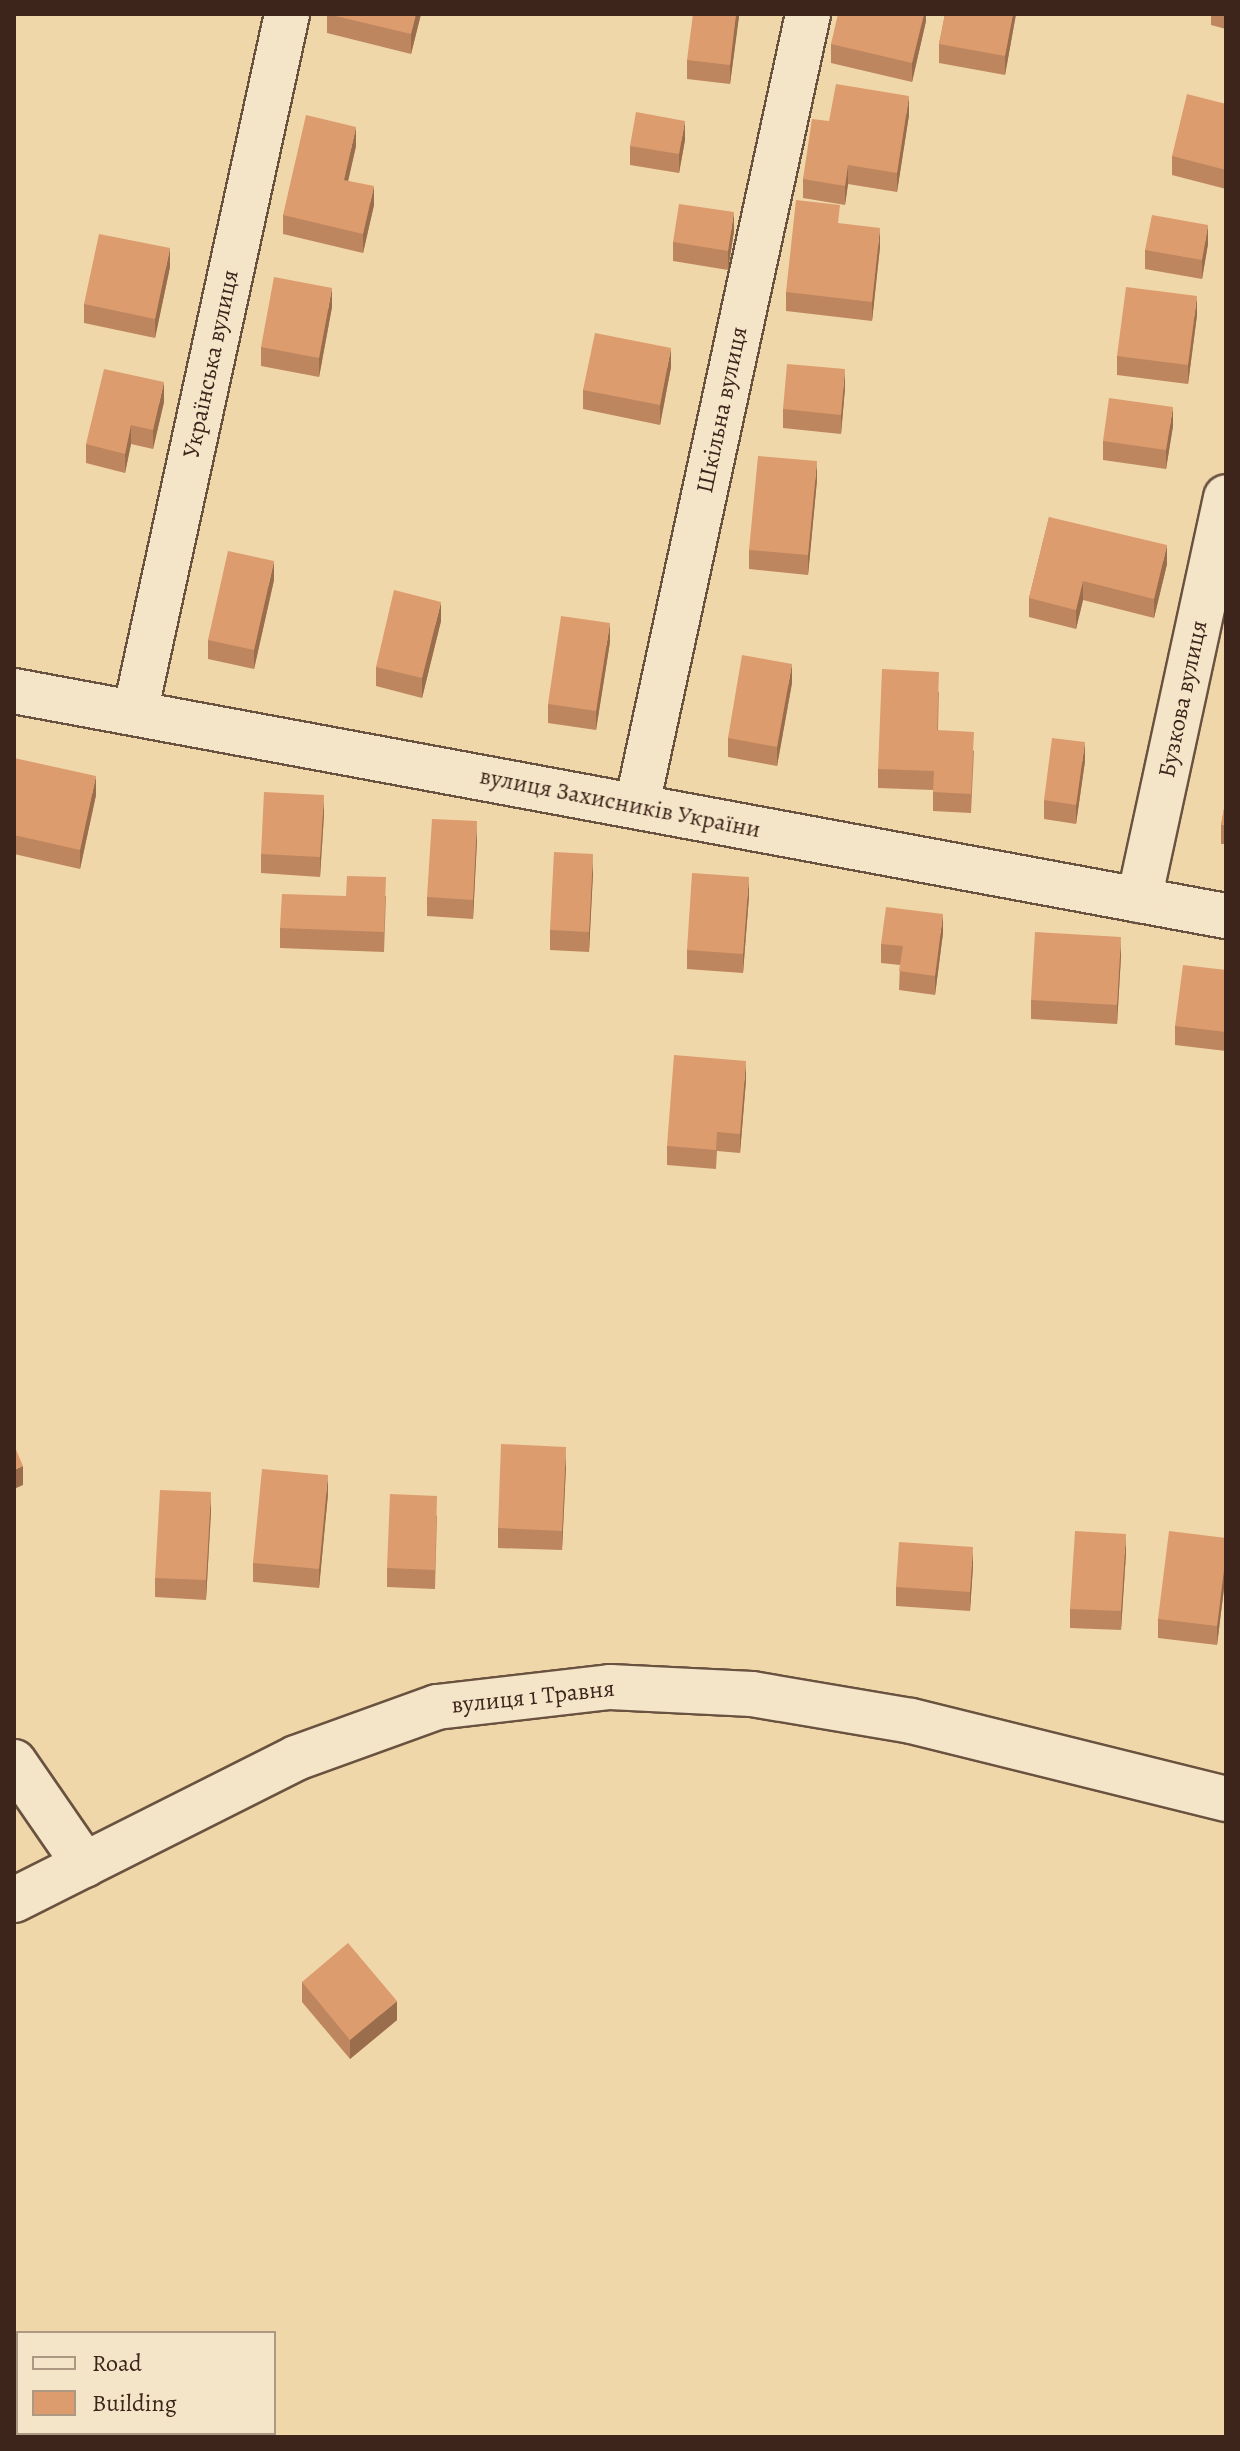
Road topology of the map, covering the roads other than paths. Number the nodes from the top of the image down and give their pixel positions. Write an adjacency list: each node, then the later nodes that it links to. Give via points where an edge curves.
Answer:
1 (287, 14): 5 (street, Українська вулиця)
2 (808, 14): 6 (street, Шкільна вулиця)
3 (1226, 497): 7 (street, Бузкова вулиця)
4 (14, 691): 5 (street, вулиця Захисників України)
5 (135, 713): 6 (street, вулиця Захисників України)
6 (637, 805): 7 (street, вулиця Захисників України)
7 (1139, 900): 8 (street, вулиця Захисників України)
8 (1226, 916)
9 (14, 1762): 11 (street)
10 (1226, 1799): 11 (street, вулиця 1 Травня, via 911,1721 752,1694 610,1687 437,1707 296,1758)
11 (85, 1865): 12 (street, вулиця 1 Травня)
12 (14, 1900)

